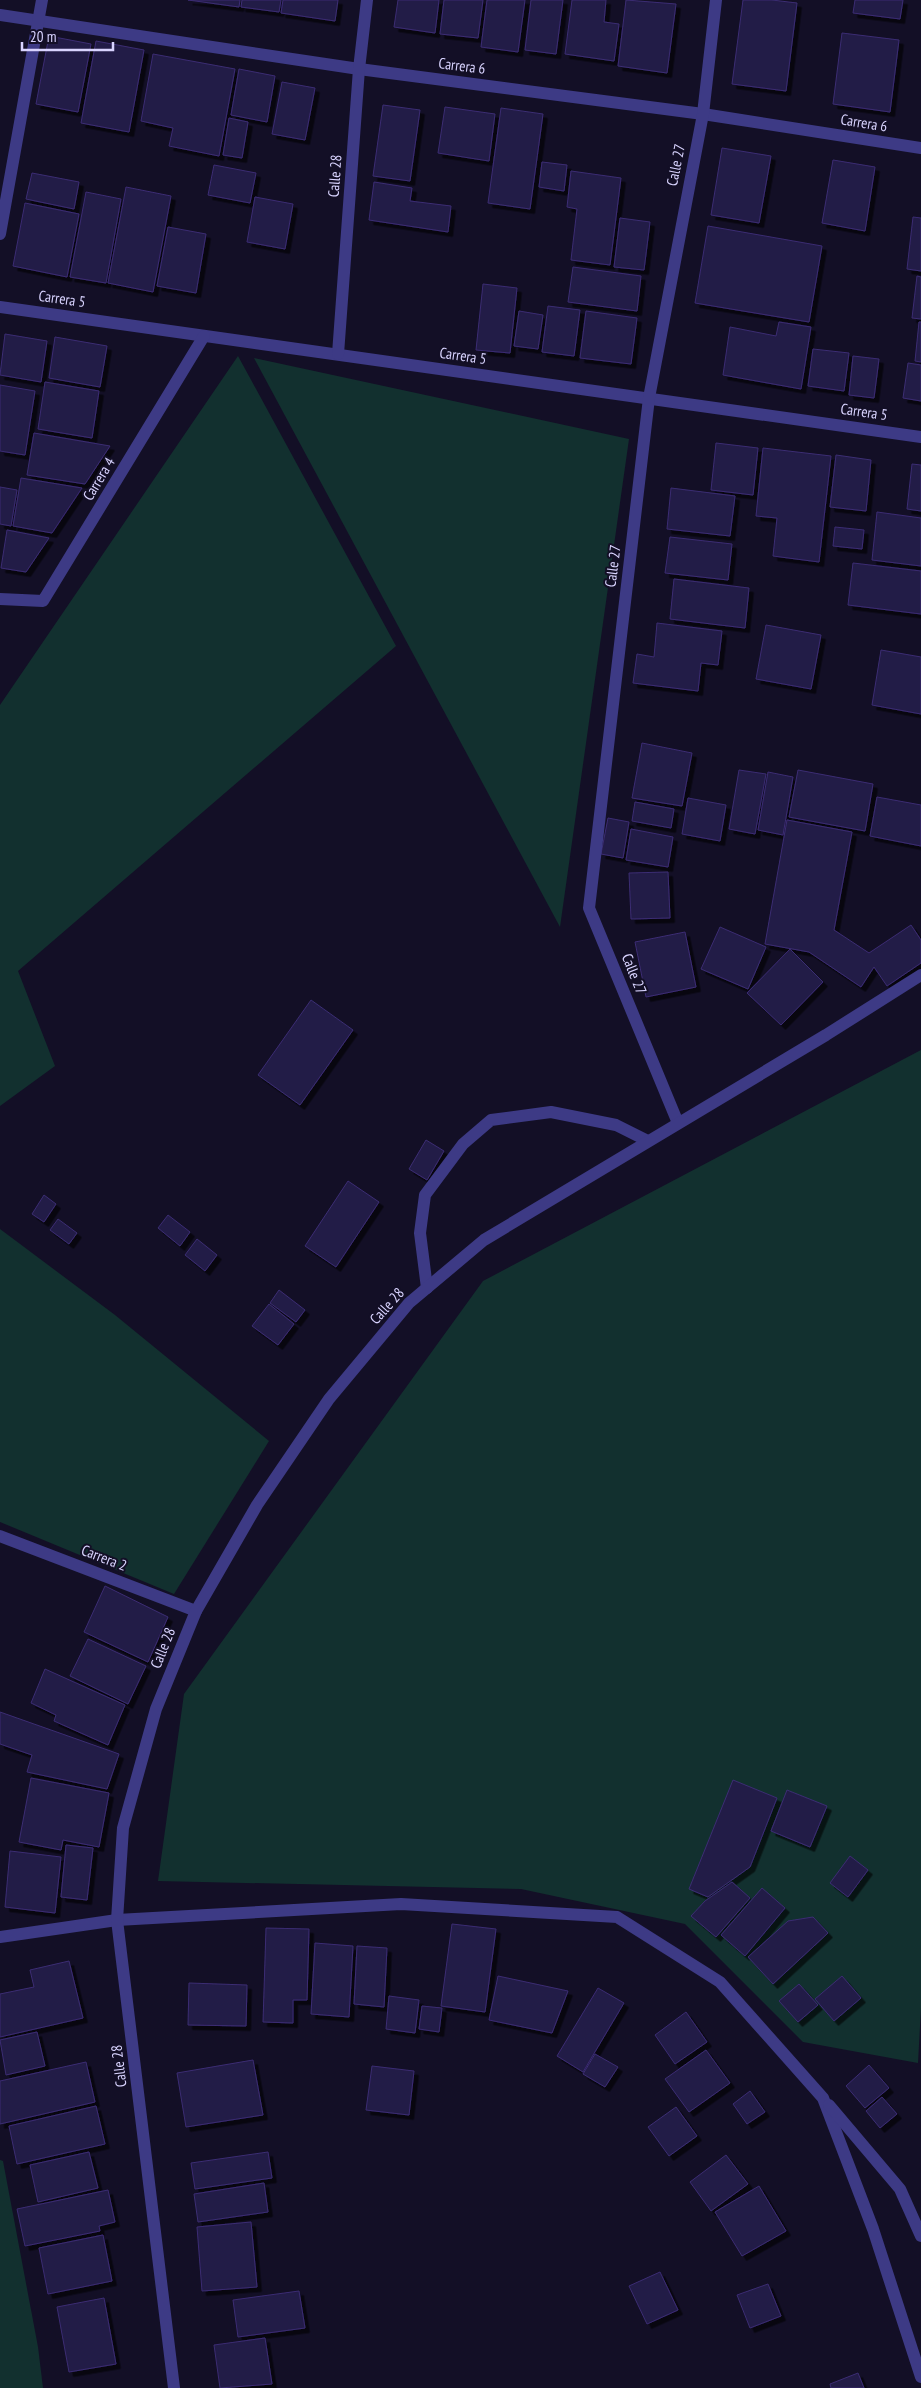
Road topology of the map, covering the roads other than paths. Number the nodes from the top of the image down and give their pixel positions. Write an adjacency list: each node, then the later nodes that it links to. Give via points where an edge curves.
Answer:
1 (42, 0): 5 (street)
2 (367, 0): 6 (street, Calle 28)
3 (716, 0): 7 (street, Calle 27)
4 (0, 15): 5 (street, Carrera 6)
5 (39, 20): 6 (street, Carrera 6); 9 (street)
6 (359, 69): 7 (street, Carrera 6); 12 (street, Calle 28)
7 (703, 114): 8 (street, Carrera 6); 13 (street, Calle 27)
8 (921, 148)
9 (0, 234)
10 (0, 307): 11 (street, Carrera 5)
11 (204, 336): 12 (street, Carrera 5); 15 (street, Carrera 4, via 43,601)
12 (338, 354): 13 (street, Carrera 5)
13 (649, 398): 14 (street, Carrera 5); 17 (street, Calle 27, via 589,908)
14 (921, 437)
15 (0, 598)
16 (921, 975): 17 (street, Calle 28)
17 (678, 1123): 18 (street, Calle 28)
18 (648, 1141): 19 (street, Calle 28, via 484,1240); 19 (street, via 616,1125 551,1112 491,1120 463,1144 425,1195 420,1233)
19 (427, 1288): 21 (street, Calle 28, via 409,1303 329,1400 257,1505)
20 (0, 1536): 21 (street, Carrera 2)
21 (196, 1610): 22 (street, Calle 28, via 156,1709 123,1828)
22 (117, 1920): 23 (street); 24 (street, via 401,1904 617,1916 720,1982); 27 (street, Calle 28)
23 (0, 1937)
24 (823, 2098): 25 (street, via 900,2189); 26 (street, via 873,2229)
25 (921, 2236)
26 (921, 2377)
27 (174, 2388)

